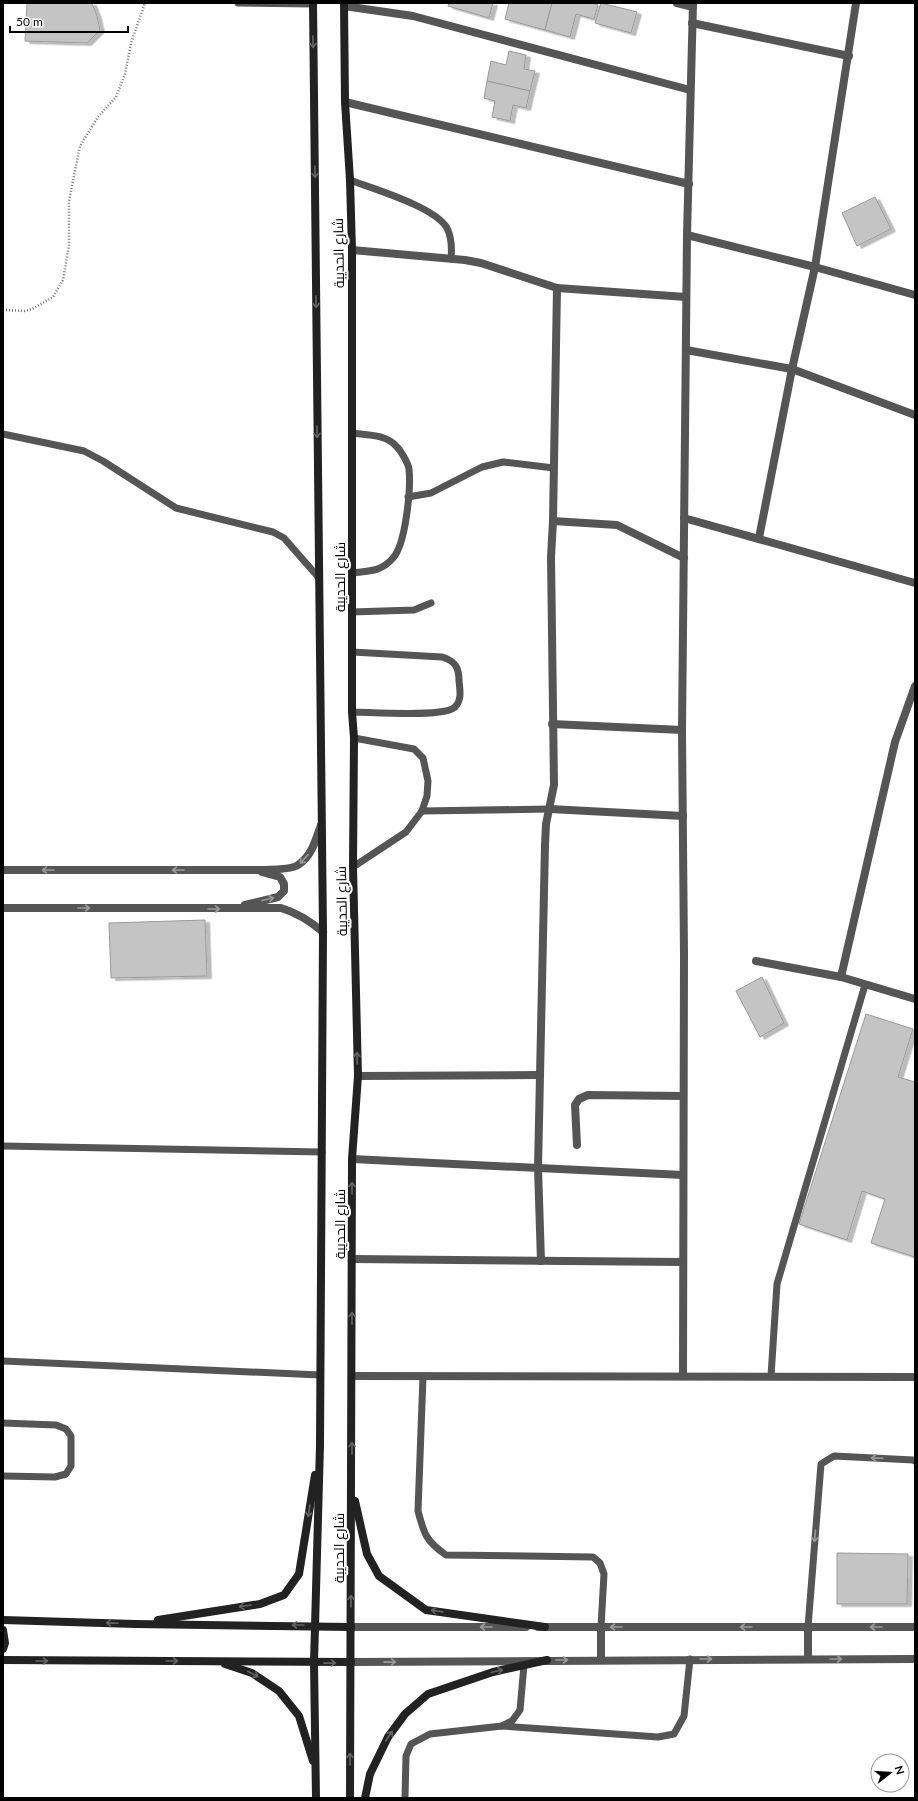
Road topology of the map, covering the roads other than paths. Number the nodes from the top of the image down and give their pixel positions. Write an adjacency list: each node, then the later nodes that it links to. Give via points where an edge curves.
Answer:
1 (238, 3): 4 (lane)
2 (677, 3): 7 (street)
3 (856, 3): 9 (street)
4 (284, 4): 5 (lane)
5 (313, 4): 33 (main road, شارع الحديبة, one-way to 33)
6 (344, 5): 10 (street, via 413,16); 11 (main road, شارع الحديبة)
7 (693, 5): 8 (street)
8 (692, 23): 9 (street); 10 (street)
9 (848, 56): 17 (street)
10 (690, 90): 13 (street)
11 (345, 102): 12 (main road, شارع الحديبة); 13 (street)
12 (350, 180): 15 (main road, شارع الحديبة); 16 (lane, via 427,210 446,227 452,241)
13 (689, 184): 14 (street)
14 (687, 235): 17 (street); 20 (street)
15 (352, 250): 16 (street); 24 (main road, شارع الحديبة)
16 (451, 259): 18 (street, via 481,263)
17 (815, 267): 19 (street); 22 (street)
18 (557, 288): 20 (street); 26 (street)
19 (915, 295)
20 (686, 297): 21 (street)
21 (686, 350): 22 (street); 28 (street)
22 (792, 369): 23 (street); 30 (street)
23 (915, 415)
24 (352, 433): 27 (lane, via 385,438 398,447 408,467); 32 (main road, شارع الحديبة)
25 (3, 434): 33 (lane, via 84,451 176,508 273,532 284,538)
26 (554, 468): 27 (lane, via 503,462 482,467 431,493); 29 (street)
27 (408, 497): 32 (lane, via 401,543 394,558 379,570)
28 (684, 518): 30 (street); 31 (street)
29 (553, 521): 31 (street, via 617,525); 40 (street)
30 (759, 538): 34 (street)
31 (684, 558): 41 (street)
32 (352, 573): 36 (main road, شارع الحديبة)
33 (319, 578): 46 (main road, شارع الحديبة)
34 (915, 583)
35 (431, 603): 36 (lane, via 414,610)
36 (352, 612): 37 (main road, شارع الحديبة)
37 (352, 652): 39 (main road, شارع الحديبة); 39 (lane, via 442,657 452,660 459,670 460,699 454,708 439,714)
38 (915, 686): 54 (street, via 895,742)
39 (352, 712): 42 (main road, شارع الحديبة)
40 (552, 724): 41 (street); 43 (street, via 554,785)
41 (682, 730): 45 (street)
42 (354, 738): 44 (lane, via 414,749 423,758 428,780 427,796); 47 (main road, شارع الحديبة)
43 (550, 809): 44 (lane); 45 (street); 57 (street, via 545,845)
44 (422, 811): 47 (lane, via 406,832)
45 (683, 816): 59 (street)
46 (322, 825): 49 (street, one-way to 49, via 312,851 298,866); 52 (main road, شارع الحديبة)
47 (353, 867): 58 (main road, شارع الحديبة, one-way to 47)
48 (3, 870): 49 (street, one-way to 48)
49 (252, 870): 51 (street, one-way to 49, via 278,897 284,891 280,877)
50 (3, 908): 51 (street, one-way to 51)
51 (231, 909): 52 (street, via 281,908 309,920)
52 (323, 932): 62 (main road, شارع الحديبة)
53 (756, 961): 54 (street)
54 (840, 977): 55 (street)
55 (865, 984): 56 (street); 74 (lane, via 777,1284)
56 (915, 999)
57 (540, 1075): 58 (street); 64 (street)
58 (358, 1076): 63 (main road, شارع الحديبة)
59 (683, 1096): 60 (street, via 588,1095 579,1099 575,1105); 65 (street)
60 (577, 1144)
61 (3, 1146): 62 (lane)
62 (322, 1152): 70 (main road, شارع الحديبة)
63 (352, 1159): 64 (street); 66 (main road, شارع الحديبة, one-way to 63)
64 (538, 1168): 65 (street); 67 (street)
65 (683, 1175): 68 (street)
66 (352, 1259): 67 (street); 71 (main road, شارع الحديبة, one-way to 66)
67 (541, 1261): 68 (street)
68 (683, 1262): 73 (street)
69 (3, 1361): 70 (lane)
70 (320, 1375): 77 (main road, شارع الحديبة)
71 (352, 1376): 72 (street); 80 (main road, شارع الحديبة, one-way to 71)
72 (424, 1376): 73 (street); 84 (lane, via 418,1511 422,1529 432,1545 446,1555 593,1557 600,1563 604,1574)
73 (683, 1376): 74 (street)
74 (771, 1376): 75 (street)
75 (915, 1377)
76 (3, 1423): 79 (lane, via 56,1425 66,1428 71,1436 71,1466 66,1474 55,1478)
77 (320, 1445): 82 (main road, one-way to 82, via 299,1574 284,1595 260,1604); 83 (main road, شارع الحديبة)
78 (915, 1461): 87 (lane, one-way to 87, via 834,1456 821,1464)
79 (3, 1476)
80 (352, 1487): 85 (main road, شارع الحديبة, one-way to 80); 86 (main road, one-way to 80, via 426,1610 378,1576 367,1554)
81 (3, 1620): 82 (main road, one-way to 81)
82 (135, 1624): 83 (main road, one-way to 82)
83 (316, 1625): 85 (main road); 99 (main road, شارع الحديبة)
84 (601, 1626): 86 (street); 87 (street, one-way to 84); 96 (street)
85 (351, 1627): 86 (street, one-way to 85); 98 (main road, شارع الحديبة)
86 (545, 1627)
87 (808, 1627): 88 (street, one-way to 87); 92 (street)
88 (915, 1627)
89 (3, 1630): 90 (main road)
90 (3, 1648)
91 (690, 1659): 92 (street, one-way to 92); 96 (street); 101 (lane, via 684,1716 674,1734 658,1737)
92 (808, 1659): 93 (street, one-way to 93)
93 (915, 1659)
94 (3, 1660): 97 (main road, one-way to 97)
95 (547, 1660): 96 (street, one-way to 96); 98 (street, one-way to 95); 100 (main road)
96 (601, 1660)
97 (216, 1661): 99 (main road); 102 (main road, one-way to 102, via 252,1673 279,1691 299,1716)
98 (351, 1662): 99 (main road, one-way to 98); 104 (main road, شارع الحديبة, one-way to 98)
99 (314, 1663): 102 (main road, شارع الحديبة)
100 (524, 1665): 101 (lane, via 520,1710 512,1721); 105 (main road, one-way to 100, via 370,1774 388,1737 405,1714 428,1694 493,1672)
101 (502, 1726): 106 (lane, via 430,1734 411,1744 406,1756)
102 (316, 1770): 103 (main road, شارع الحديبة)
103 (316, 1798)
104 (350, 1798)
105 (365, 1798)
106 (405, 1798)

